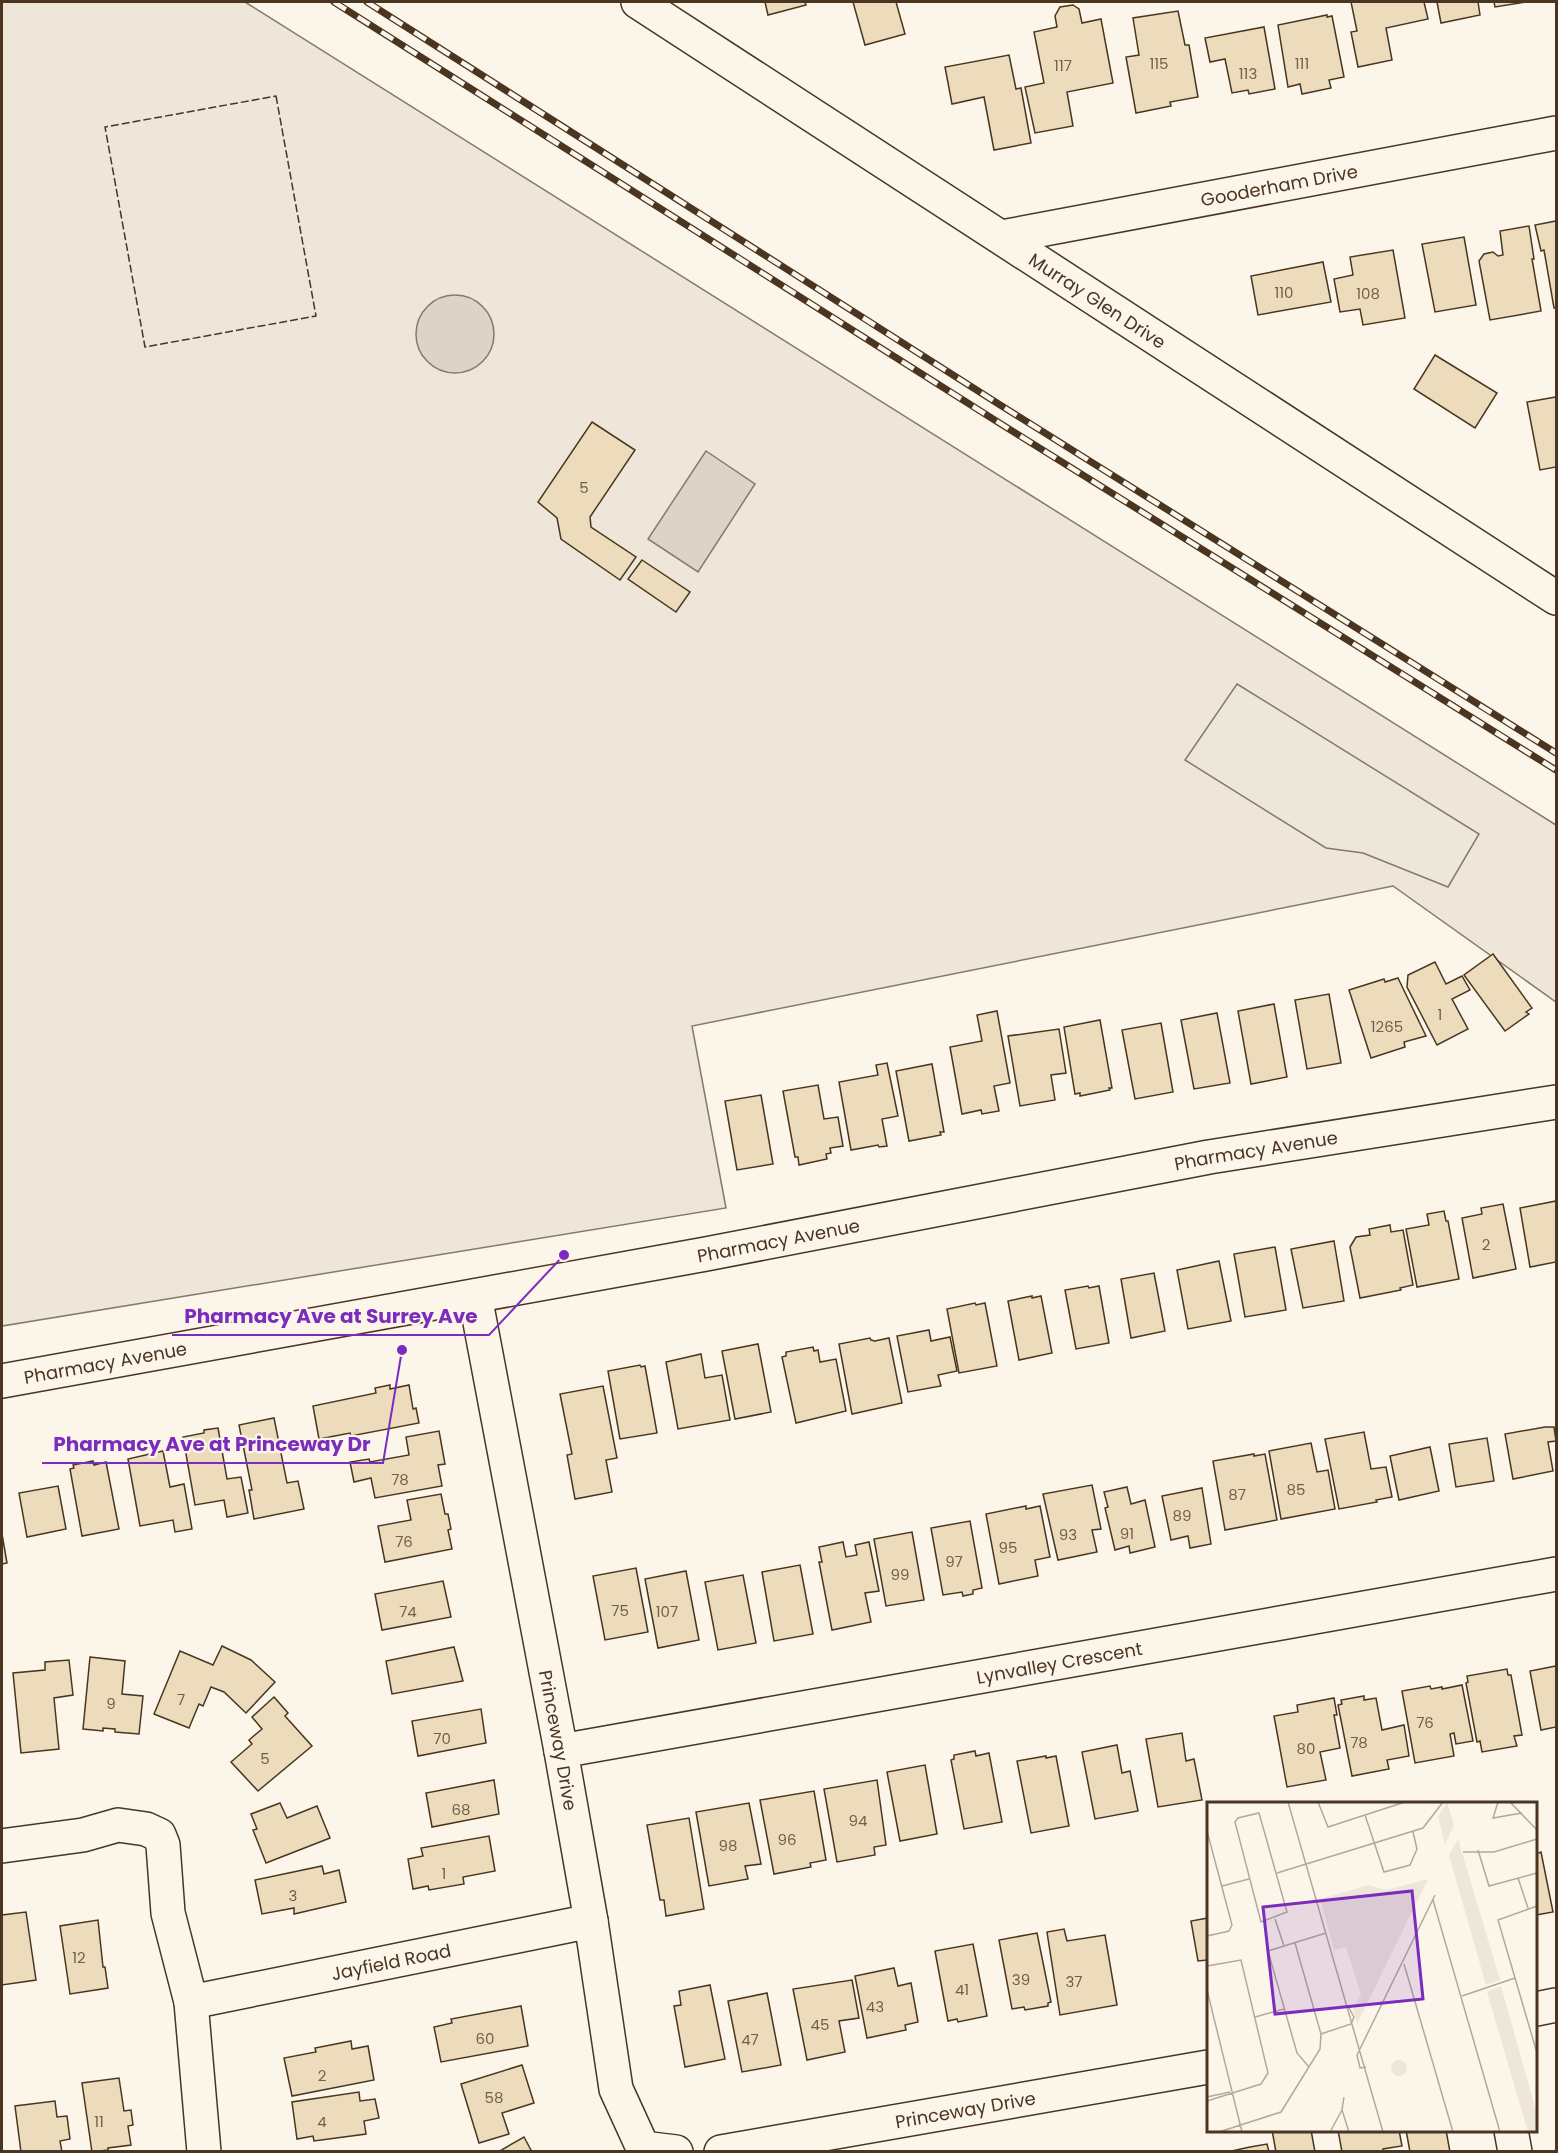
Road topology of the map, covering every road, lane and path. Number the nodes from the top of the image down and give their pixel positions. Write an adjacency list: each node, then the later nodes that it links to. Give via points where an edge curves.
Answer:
1 (638, 2): 3 (street, Murray Glen Drive)
2 (1557, 132): 3 (street, Gooderham Drive)
3 (1002, 237): 4 (street, Murray Glen Drive)
4 (1557, 598)
5 (1557, 1102): 6 (street, Pharmacy Avenue, via 1209,1157)
6 (475, 1296): 7 (street, Pharmacy Avenue); 9 (street, Princeway Drive)
7 (2, 1381)
8 (1557, 1574): 9 (street, Lynvalley Crescent)
9 (561, 1751): 11 (street, Princeway Drive)
10 (2, 1846): 12 (street, via 83,1835 118,1825 146,1828 159,1835 168,1913)
11 (591, 1921): 12 (street, Jayfield Road); 18 (street, Princeway Drive, via 616,2089 643,2148)
12 (191, 2002): 17 (street)
13 (1557, 2005): 14 (street)
14 (1537, 2009)
15 (1207, 2067): 19 (street, Princeway Drive)
16 (1511, 2132): 20 (street)
17 (204, 2151)
18 (676, 2151)
19 (722, 2151)
20 (1515, 2151)

